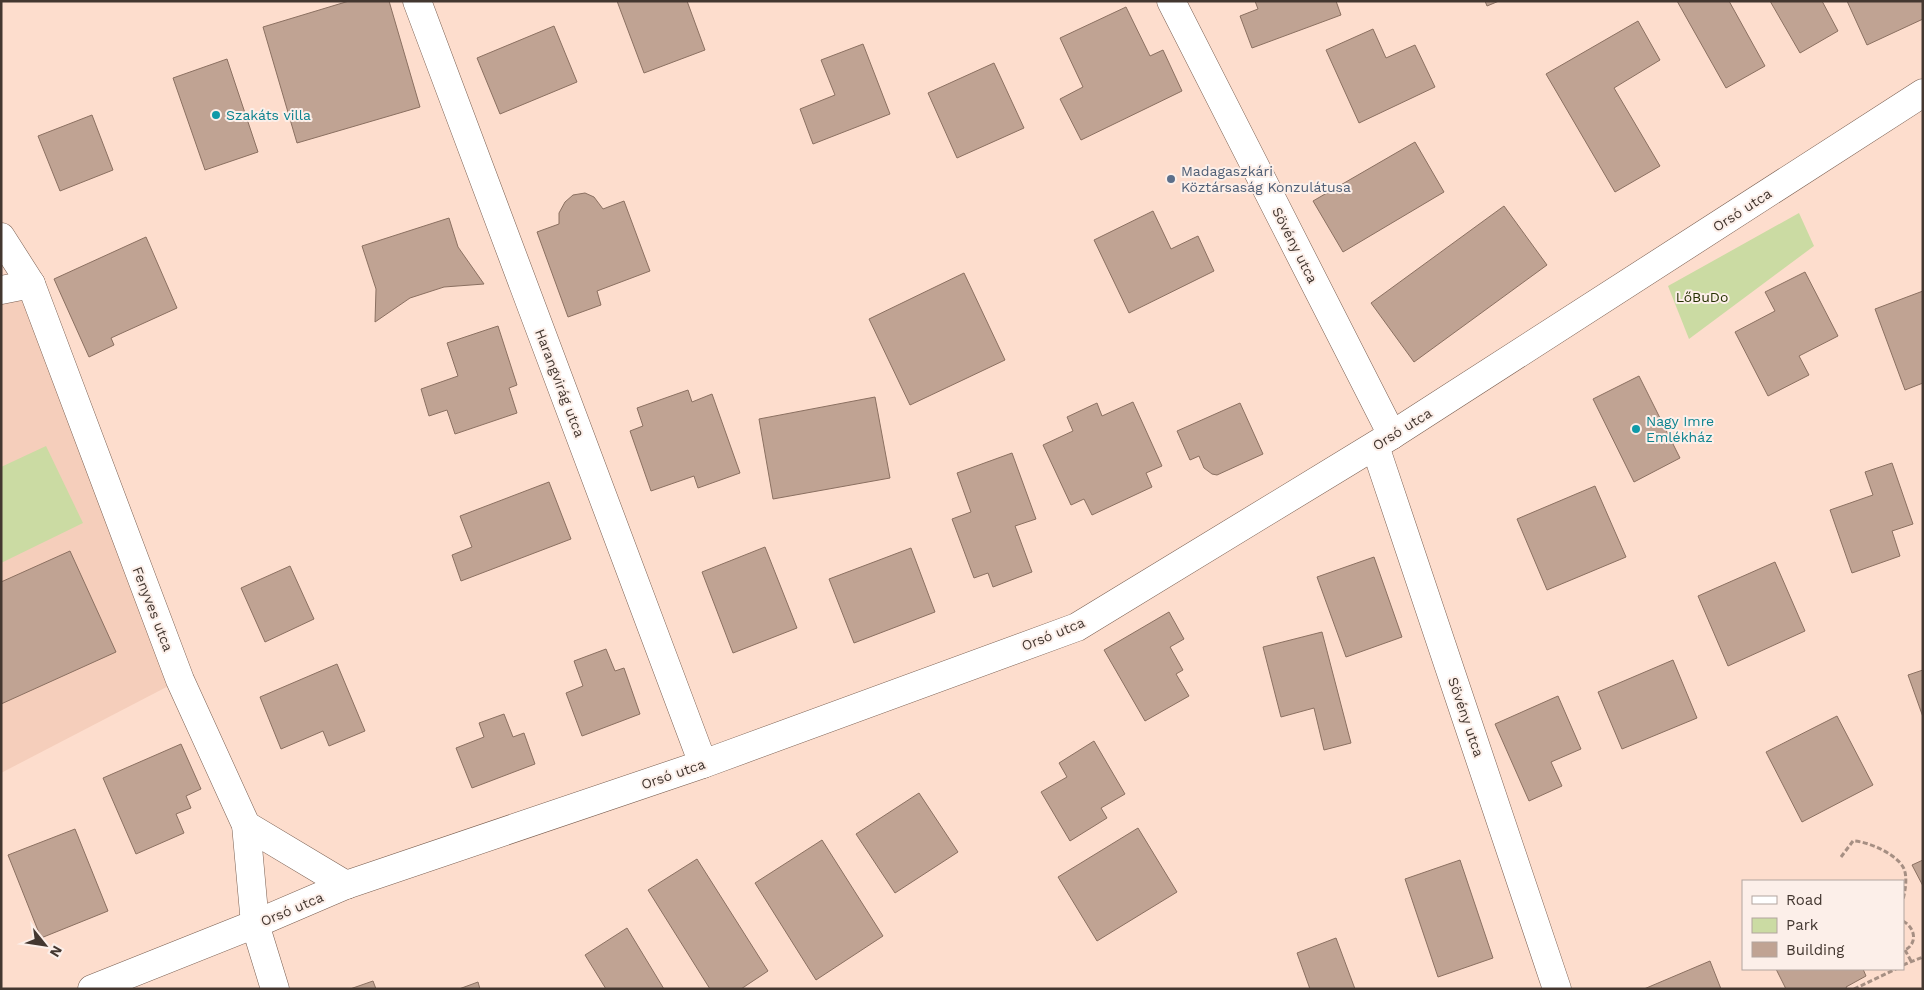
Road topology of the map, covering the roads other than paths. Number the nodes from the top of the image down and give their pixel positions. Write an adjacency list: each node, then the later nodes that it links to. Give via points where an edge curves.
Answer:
1 (417, 1): 8 (street, Harangvirág utca)
2 (1170, 1): 7 (street, Sövény utca)
3 (1923, 94): 7 (street, Orsó utca)
4 (1, 237): 5 (street, Fenyves utca)
5 (31, 284): 6 (street); 9 (street, Fenyves utca, via 180,680)
6 (1, 290)
7 (1384, 440): 8 (street, Orsó utca, via 1077,627); 14 (street, Sövény utca)
8 (703, 764): 10 (street, Orsó utca)
9 (246, 825): 10 (street); 11 (street, Fenyves utca)
10 (346, 885): 11 (street, Orsó utca)
11 (255, 924): 12 (street, Orsó utca); 13 (street, Fenyves utca)
12 (92, 989)
13 (275, 989)
14 (1557, 989)

